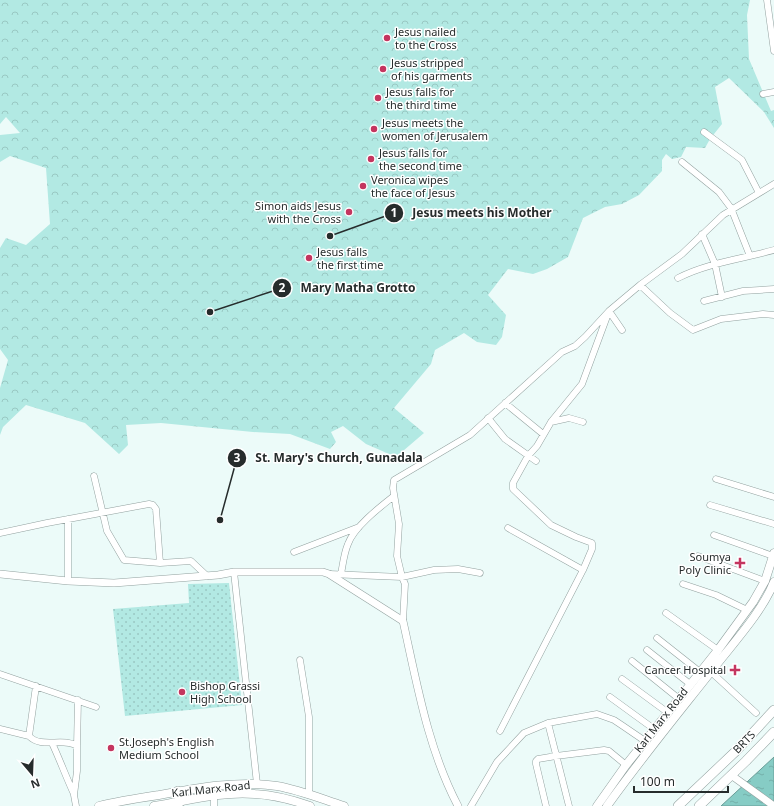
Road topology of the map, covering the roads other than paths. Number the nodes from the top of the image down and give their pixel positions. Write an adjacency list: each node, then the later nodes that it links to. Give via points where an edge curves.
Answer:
1 (767, 0): 2 (street)
2 (774, 51)
3 (774, 92): 4 (street)
4 (763, 94)
5 (704, 132): 8 (street, via 742,160)
6 (682, 162): 9 (street, via 719,192)
7 (774, 184): 8 (street)
8 (759, 193): 9 (street)
9 (732, 208): 10 (street); 12 (street)
10 (702, 234): 13 (street); 15 (street, via 682,254)
11 (774, 250): 12 (street)
12 (750, 256): 13 (street)
13 (715, 264): 14 (street); 17 (street)
14 (678, 278)
15 (640, 285): 19 (street); 20 (street, via 693,330 721,319)
16 (774, 289): 17 (street, via 744,291)
17 (722, 297): 18 (street)
18 (704, 301)
19 (609, 311): 21 (street); 22 (street, via 585,337 562,352); 24 (street, via 582,384)
20 (774, 315)
21 (622, 330)
22 (505, 403): 23 (street); 26 (street)
23 (488, 418): 27 (street, via 505,439); 31 (street, via 470,435 394,480)
24 (551, 422): 25 (street, via 569,418); 26 (street)
25 (583, 422)
26 (543, 434): 27 (street)
27 (528, 456): 28 (street); 45 (street, via 512,483 514,489 551,525 592,543)
28 (536, 461)
29 (94, 476): 34 (street)
30 (716, 479): 32 (street)
31 (394, 496): 37 (street); 52 (street, via 399,524 397,556)
32 (774, 496)
33 (710, 505): 36 (street)
34 (103, 512): 35 (street); 44 (street, via 107,531 124,560); 44 (street, via 153,505 156,509)
35 (68, 519): 39 (street); 53 (street)
36 (774, 524)
37 (361, 526): 41 (street); 50 (street, via 348,544)
38 (508, 528): 45 (street)
39 (0, 533)
40 (714, 535): 42 (street)
41 (294, 552)
42 (774, 554): 54 (main road, Karl Marx Road)
43 (698, 556): 54 (street)
44 (160, 563): 51 (street, via 191,561)
45 (583, 570): 81 (street)
46 (234, 572): 49 (street); 51 (street); 90 (street)
47 (480, 573): 52 (street, via 458,569)
48 (0, 574): 53 (street)
49 (329, 574): 50 (street); 59 (street)
50 (341, 574): 52 (street)
51 (207, 576): 53 (street, via 114,583)
52 (402, 576): 59 (street, via 405,584)
53 (68, 581)
54 (765, 582): 57 (main road, Karl Marx Road)
55 (774, 582): 66 (main road, Karl Marx Road, via 770,593 750,622)
56 (683, 584): 57 (street, via 716,595)
57 (747, 610): 62 (main road, Karl Marx Road)
58 (666, 613): 62 (street)
59 (403, 621): 103 (street, via 430,738)
60 (657, 638): 65 (street)
61 (647, 650): 69 (street)
62 (718, 650): 65 (main road, Karl Marx Road)
63 (300, 660): 93 (street, via 309,716)
64 (632, 661): 72 (street)
65 (700, 672): 69 (main road, Karl Marx Road)
66 (711, 672): 77 (street); 108 (main road, Karl Marx Road, via 632,771)
67 (0, 674): 70 (street)
68 (622, 679): 76 (street)
69 (690, 684): 72 (main road, Karl Marx Road)
70 (36, 686): 73 (street); 83 (street)
71 (610, 697): 80 (street)
72 (678, 698): 76 (main road, Karl Marx Road)
73 (78, 700): 74 (street); 86 (street)
74 (96, 707)
75 (774, 710): 109 (main road, BRTS, via 736,751)
76 (667, 712): 80 (main road, Karl Marx Road)
77 (756, 713)
78 (548, 723): 84 (street, via 597,714 614,720); 87 (street); 104 (street, via 524,732 497,762)
79 (0, 729): 83 (street)
80 (654, 729): 84 (main road, Karl Marx Road)
81 (500, 732)
82 (774, 732): 89 (main road, BRTS)
83 (29, 736): 85 (street, via 32,740)
84 (644, 742): 88 (main road, Karl Marx Road)
85 (52, 743): 86 (street, via 71,743); 92 (street)
86 (77, 746): 92 (street)
87 (556, 756): 88 (street, via 604,750); 105 (street, via 536,761); 106 (street)
88 (626, 765): 107 (main road, Karl Marx Road)
89 (731, 775): 110 (main road, BRTS); 111 (street)
90 (257, 784): 91 (main road, Karl Marx Road); 93 (main road, Karl Marx Road, via 277,786)
91 (178, 791): 95 (main road); 98 (main road, Karl Marx Road)
92 (74, 795): 97 (street)
93 (309, 795): 102 (main road, Karl Marx Road)
94 (214, 796): 95 (main road, Karl Marx Road); 100 (street); 101 (main road, Karl Marx Road, via 256,794)
95 (180, 802): 96 (main road, Karl Marx Road)
96 (164, 805): 99 (main road, Karl Marx Road)
97 (76, 806)
98 (99, 806)
99 (154, 806)
100 (214, 806)
101 (310, 806)
102 (344, 806)
103 (458, 806)
104 (470, 806)
105 (546, 806)
106 (569, 806)
107 (597, 806)
108 (608, 806)
109 (678, 806)
110 (699, 806)
111 (774, 806)

